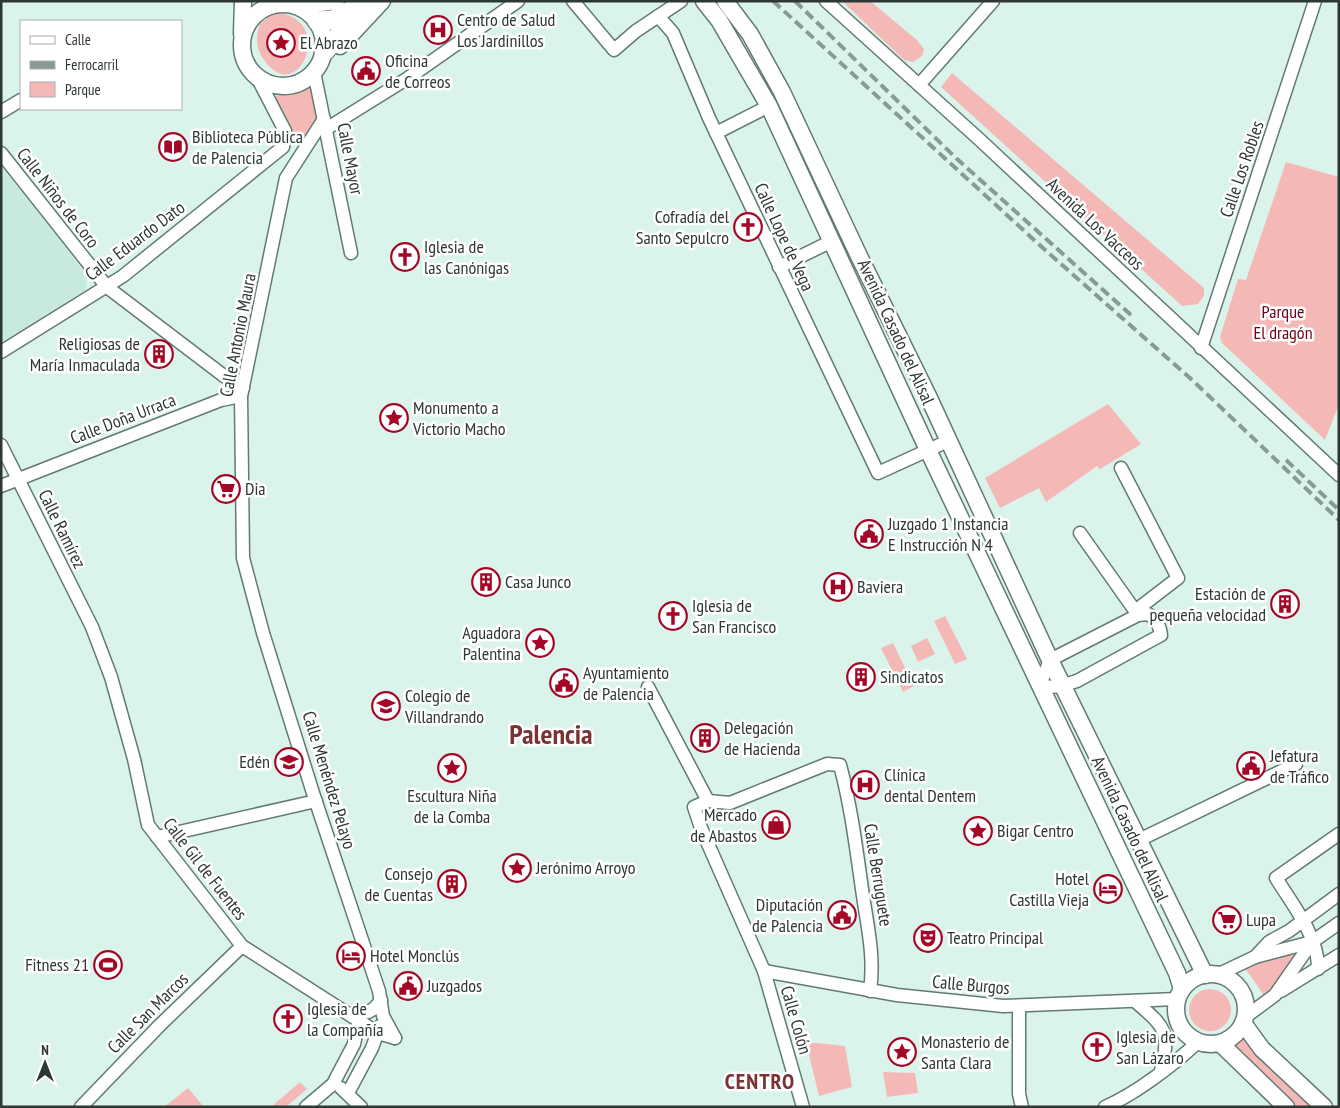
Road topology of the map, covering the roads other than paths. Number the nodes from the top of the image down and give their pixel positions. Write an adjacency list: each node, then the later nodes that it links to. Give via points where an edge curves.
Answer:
1 (243, 1): 16 (main road)
2 (336, 1): 13 (main road)
3 (366, 1): 15 (highway, via 346,15); 17 (highway)
4 (382, 1): 17 (main road, via 351,36)
5 (518, 1): 23 (street, via 408,78)
6 (573, 1): 14 (street, via 614,50)
7 (681, 1): 14 (street)
8 (704, 1): 21 (main road, Avenida Casado del Alisal, via 719,20)
9 (725, 1): 33 (main road, Avenida Casado del Alisal, via 750,34 782,92)
10 (826, 1): 19 (street, Avenida Los Vacceos)
11 (993, 1): 19 (street)
12 (1315, 1): 30 (street, Calle Los Robles)
13 (290, 4): 15 (main road, via 309,12); 16 (main road, via 269,5 261,10 248,22)
14 (658, 16): 24 (street, Calle Lope de Vega, via 673,33)
15 (317, 21): 17 (main road, via 323,36)
16 (242, 40): 18 (main road, via 244,61)
17 (319, 63): 18 (main road, via 301,82 286,86 266,83); 23 (street, Calle Mayor)
18 (257, 77): 29 (street, Calle Eduardo Dato, via 283,126 283,147)
19 (919, 85): 30 (street, Avenida Los Vacceos)
20 (20, 101): 22 (street)
21 (769, 106): 24 (street); 26 (main road, Avenida Casado del Alisal)
22 (1, 112)
23 (326, 124): 27 (street, Calle Mayor); 32 (street, Calle Antonio Maura, via 286,178)
24 (716, 133): 28 (street, Calle Lope de Vega)
25 (1, 153): 29 (street, Calle Niños de Coro)
26 (832, 241): 28 (street); 35 (main road, Avenida Casado del Alisal)
27 (351, 253)
28 (779, 267): 35 (street, Calle Lope de Vega, via 878,473)
29 (107, 287): 31 (street, Calle Eduardo Dato); 32 (street, Calle Niños de Coro)
30 (1201, 348): 37 (street, Avenida Los Vacceos)
31 (1, 352)
32 (242, 392): 38 (street, Calle Doña Urraca); 41 (street, Calle Antonio Maura)
33 (948, 441): 35 (street); 44 (main road, Avenida Casado del Alisal)
34 (1, 446): 38 (street, Calle Ramírez)
35 (928, 450): 45 (main road, Avenida Casado del Alisal)
36 (1121, 468): 42 (street, via 1178,578)
37 (1339, 475)
38 (18, 479): 39 (street, Calle Doña Urraca); 43 (street, Calle Ramírez)
39 (1, 486)
40 (1080, 533): 42 (street)
41 (245, 570): 49 (street, Calle Menéndez Pelayo)
42 (1136, 613): 44 (street); 46 (street, via 1153,617 1161,635)
43 (92, 627): 52 (street, Calle Gil de Fuentes, via 111,677 148,825)
44 (1050, 660): 45 (street); 46 (main road, Avenida Casado del Alisal)
45 (1040, 685): 46 (street); 65 (main road, Avenida Casado del Alisal, via 1177,973)
46 (1063, 686): 53 (main road, Avenida Casado del Alisal)
47 (648, 687): 50 (street)
48 (1296, 764): 53 (street)
49 (316, 801): 52 (street); 67 (street, Calle Menéndez Pelayo)
50 (708, 801): 62 (street, Calle Colón, via 694,807); 64 (street, Calle Berruguete, via 730,803 827,764 840,765 871,942 873,968)
51 (1339, 834): 55 (street, via 1276,878)
52 (157, 837): 58 (street, Calle Gil de Fuentes)
53 (1138, 840): 63 (main road, Avenida Casado del Alisal)
54 (1339, 894): 55 (street)
55 (1302, 920): 57 (street); 60 (street, via 1269,942)
56 (1339, 924): 57 (street)
57 (1312, 942): 60 (street); 61 (street, via 1318,956); 66 (street)
58 (242, 946): 71 (street, Calle Gil de Fuentes); 83 (street, Calle San Marcos)
59 (1339, 955): 61 (street)
60 (1255, 957): 63 (street)
61 (1318, 969): 66 (street)
62 (764, 971): 64 (street, Calle Burgos); 86 (street, Calle Colón)
63 (1211, 975): 65 (main road, via 1196,977); 72 (main road, via 1226,978 1240,990 1244,999)
64 (870, 991): 69 (street, Calle Burgos)
65 (1180, 994): 68 (street, Calle Burgos); 75 (main road, via 1176,1010 1182,1029)
66 (1275, 995): 72 (street)
67 (381, 1000): 70 (street, Calle Menéndez Pelayo); 71 (street, via 375,1010)
68 (1136, 1002): 69 (street, Calle Burgos); 79 (street, via 1164,1031 1167,1048)
69 (1019, 1007): 87 (street, via 1019,1094)
70 (384, 1016): 73 (street); 74 (street, Calle Menéndez Pelayo)
71 (355, 1018): 73 (street, Calle Gil de Fuentes); 77 (street)
72 (1243, 1021): 76 (main road, via 1229,1038); 89 (main road, via 1272,1060)
73 (378, 1033): 74 (street, Calle Gil de Fuentes); 77 (street); 78 (street)
74 (395, 1038): 78 (street)
75 (1198, 1042): 76 (main road); 79 (street)
76 (1220, 1043): 88 (main road)
77 (354, 1044): 80 (street)
78 (372, 1048): 81 (street)
79 (1161, 1071): 82 (street)
80 (333, 1084): 81 (street); 84 (street)
81 (348, 1093): 85 (street)
82 (1112, 1105)
83 (81, 1107)
84 (306, 1107)
85 (361, 1107)
86 (803, 1107)
87 (1022, 1107)
88 (1286, 1107)
89 (1324, 1107)

